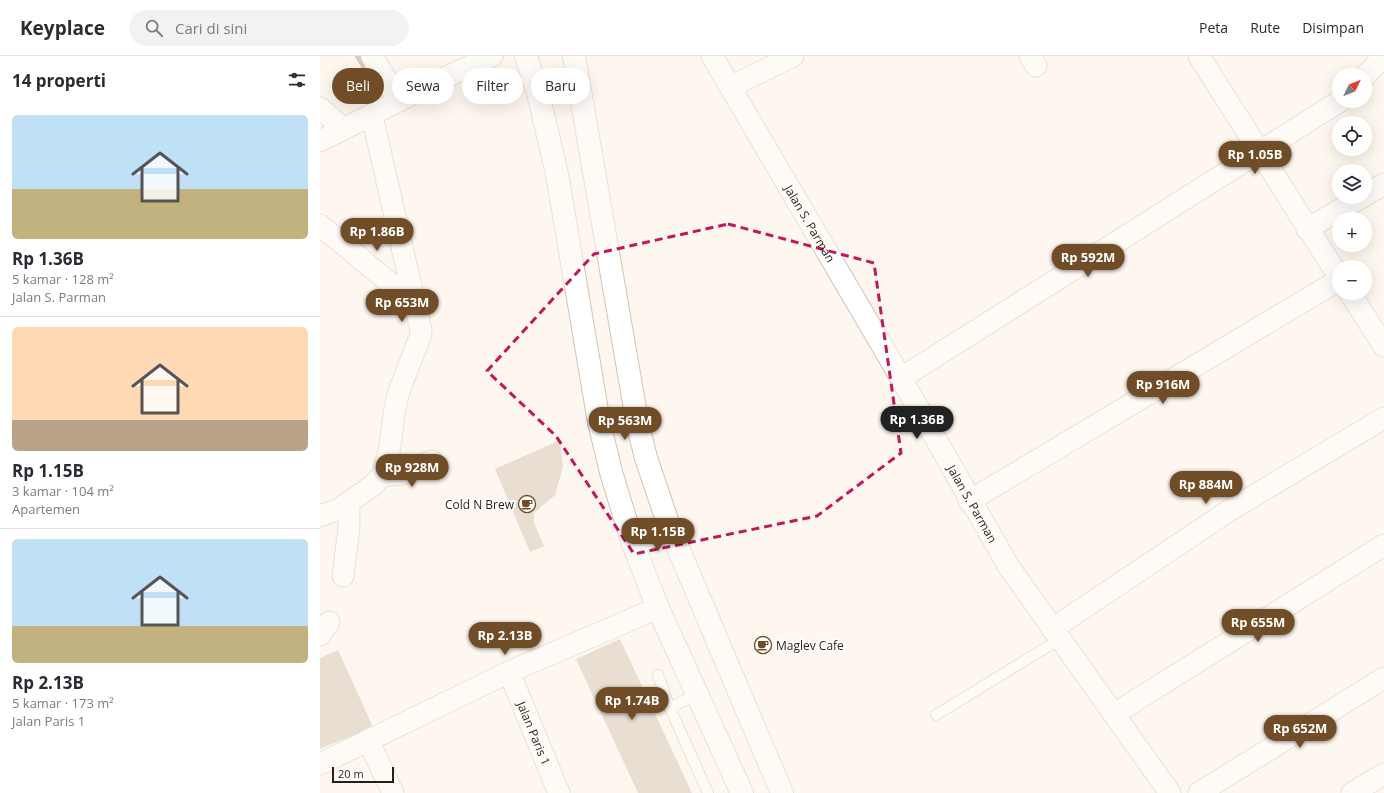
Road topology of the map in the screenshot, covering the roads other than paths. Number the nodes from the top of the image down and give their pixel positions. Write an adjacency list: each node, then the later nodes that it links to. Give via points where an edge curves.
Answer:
1 (372, 56): 12 (street)
2 (492, 56): 10 (street)
3 (526, 56): 38 (street, via 557,174 598,422)
4 (574, 56): 37 (street, via 638,426)
5 (712, 56): 11 (street, Jalan S. Parman)
6 (793, 56): 11 (street)
7 (1199, 56): 19 (street)
8 (1384, 56): 9 (street)
9 (1372, 69)
10 (454, 74)
11 (730, 87): 30 (street, Jalan S. Parman)
12 (392, 89)
13 (394, 104): 16 (street)
14 (1332, 106): 19 (street)
15 (320, 108): 17 (street)
16 (372, 116): 17 (street); 28 (street)
17 (344, 129): 18 (street)
18 (320, 141)
19 (1260, 152): 24 (street); 30 (street)
20 (1384, 184): 21 (street)
21 (1372, 191)
22 (1350, 204): 24 (street)
23 (320, 225): 28 (street)
24 (1307, 229): 25 (street)
25 (1332, 266)
26 (1332, 284): 34 (street)
27 (1355, 300): 29 (street)
28 (414, 303): 33 (street, via 421,330 420,337 399,391 389,452)
29 (1384, 345)
30 (900, 378): 34 (street, Jalan S. Parman)
31 (1384, 418): 42 (street, via 1230,510)
32 (432, 461): 33 (street, via 402,474)
33 (382, 476): 35 (street)
34 (969, 501): 42 (street, Jalan S. Parman, via 1009,567)
35 (349, 502): 36 (street); 40 (street, via 349,528)
36 (320, 516)
37 (670, 529): 38 (street); 57 (street)
38 (633, 544): 41 (street)
39 (1384, 545): 48 (street)
40 (343, 576)
41 (658, 608): 43 (street); 46 (street)
42 (1056, 634): 48 (street, Jalan S. Parman); 49 (lane)
43 (509, 672): 50 (street); 54 (street, Jalan Paris 1)
44 (658, 675): 47 (lane)
45 (1384, 678): 59 (street)
46 (697, 694): 47 (lane); 56 (street)
47 (670, 708): 55 (lane)
48 (1114, 714): 58 (street, Jalan S. Parman)
49 (936, 715)
50 (368, 740): 51 (street); 53 (street)
51 (320, 764)
52 (1384, 774): 60 (street)
53 (393, 793)
54 (559, 793)
55 (708, 793)
56 (742, 793)
57 (782, 793)
58 (1170, 793)
59 (1199, 793)
60 (1352, 793)

